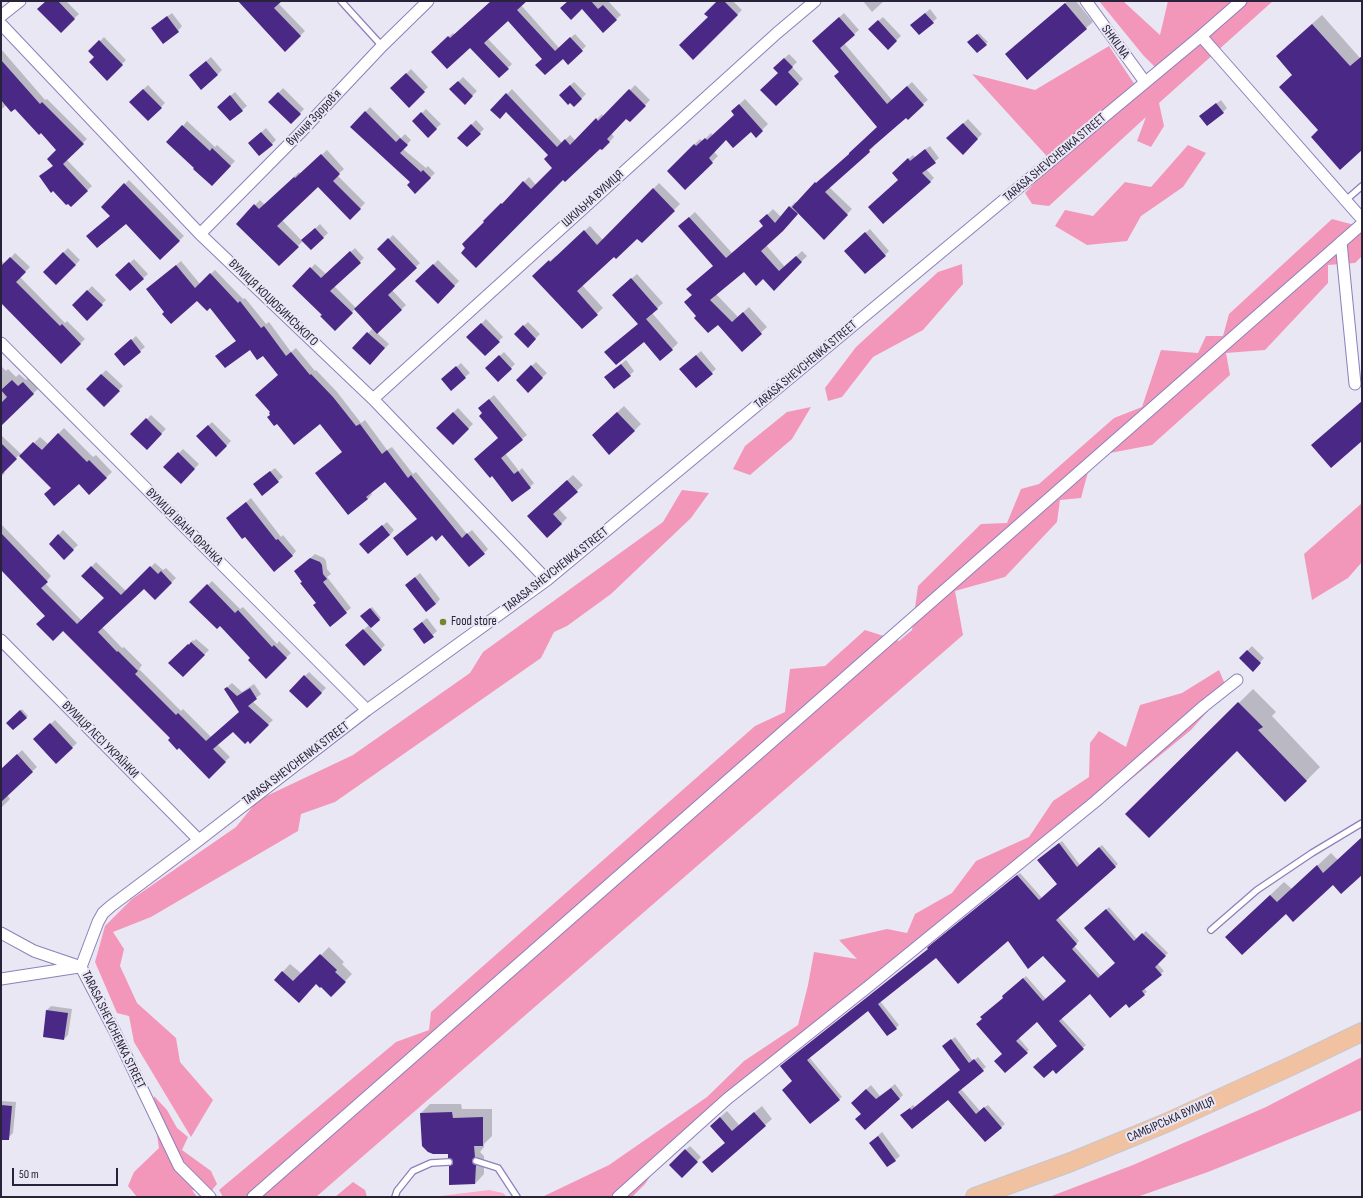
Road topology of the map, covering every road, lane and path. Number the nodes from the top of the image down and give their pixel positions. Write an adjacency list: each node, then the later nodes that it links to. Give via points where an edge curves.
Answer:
1 (20, 1): 7 (street)
2 (341, 1): 10 (lane)
3 (428, 1): 10 (street, вулиця Здоровʼя)
4 (815, 1): 20 (street, ШКІЛЬНА ВУЛИЦЯ)
5 (1086, 1): 11 (street, SHKILNA)
6 (1241, 1): 9 (street, TARASA SHEVCHENKA STREET)
7 (1, 16)
8 (1, 24): 16 (street, ВУЛИЦЯ КОЦЮБИНСЬКОГО)
9 (1201, 36): 11 (street, TARASA SHEVCHENKA STREET); 13 (street)
10 (382, 46): 16 (street, вулиця Здоровʼя)
11 (1145, 82): 21 (street, TARASA SHEVCHENKA STREET)
12 (1362, 186): 13 (lane)
13 (1346, 200): 14 (street)
14 (1362, 218)
15 (1362, 224): 17 (street)
16 (200, 234): 20 (street, ВУЛИЦЯ КОЦЮБИНСЬКОГО)
17 (1342, 242): 19 (street); 35 (street)
18 (1, 343): 24 (street, ВУЛИЦЯ ІВАНА ФРАНКА)
19 (1354, 384)
20 (373, 399): 21 (street, ВУЛИЦЯ КОЦЮБИНСЬКОГО)
21 (547, 580): 24 (street, TARASA SHEVCHENKA STREET)
22 (1, 640): 26 (street, ВУЛИЦЯ ЛЕСІ УКРАЇНКИ)
23 (1237, 680): 38 (street, via 1096,802 727,1098)
24 (367, 710): 26 (street, TARASA SHEVCHENKA STREET)
25 (1362, 823): 27 (lane, via 1257,890)
26 (199, 840): 29 (street, TARASA SHEVCHENKA STREET, via 103,913)
27 (1211, 930)
28 (1, 933): 29 (street, via 34,951)
29 (81, 967): 30 (street); 34 (street, TARASA SHEVCHENKA STREET, via 179,1166)
30 (1, 979)
31 (1362, 1032): 39 (main road, САМБІРСЬКА ВУЛИЦЯ, via 1166,1123 1071,1162)
32 (476, 1161): 37 (lane, via 498,1168)
33 (448, 1162): 36 (lane, via 431,1163 413,1171)
34 (210, 1197)
35 (253, 1197)
36 (395, 1197)
37 (517, 1197)
38 (618, 1197)
39 (975, 1197)

